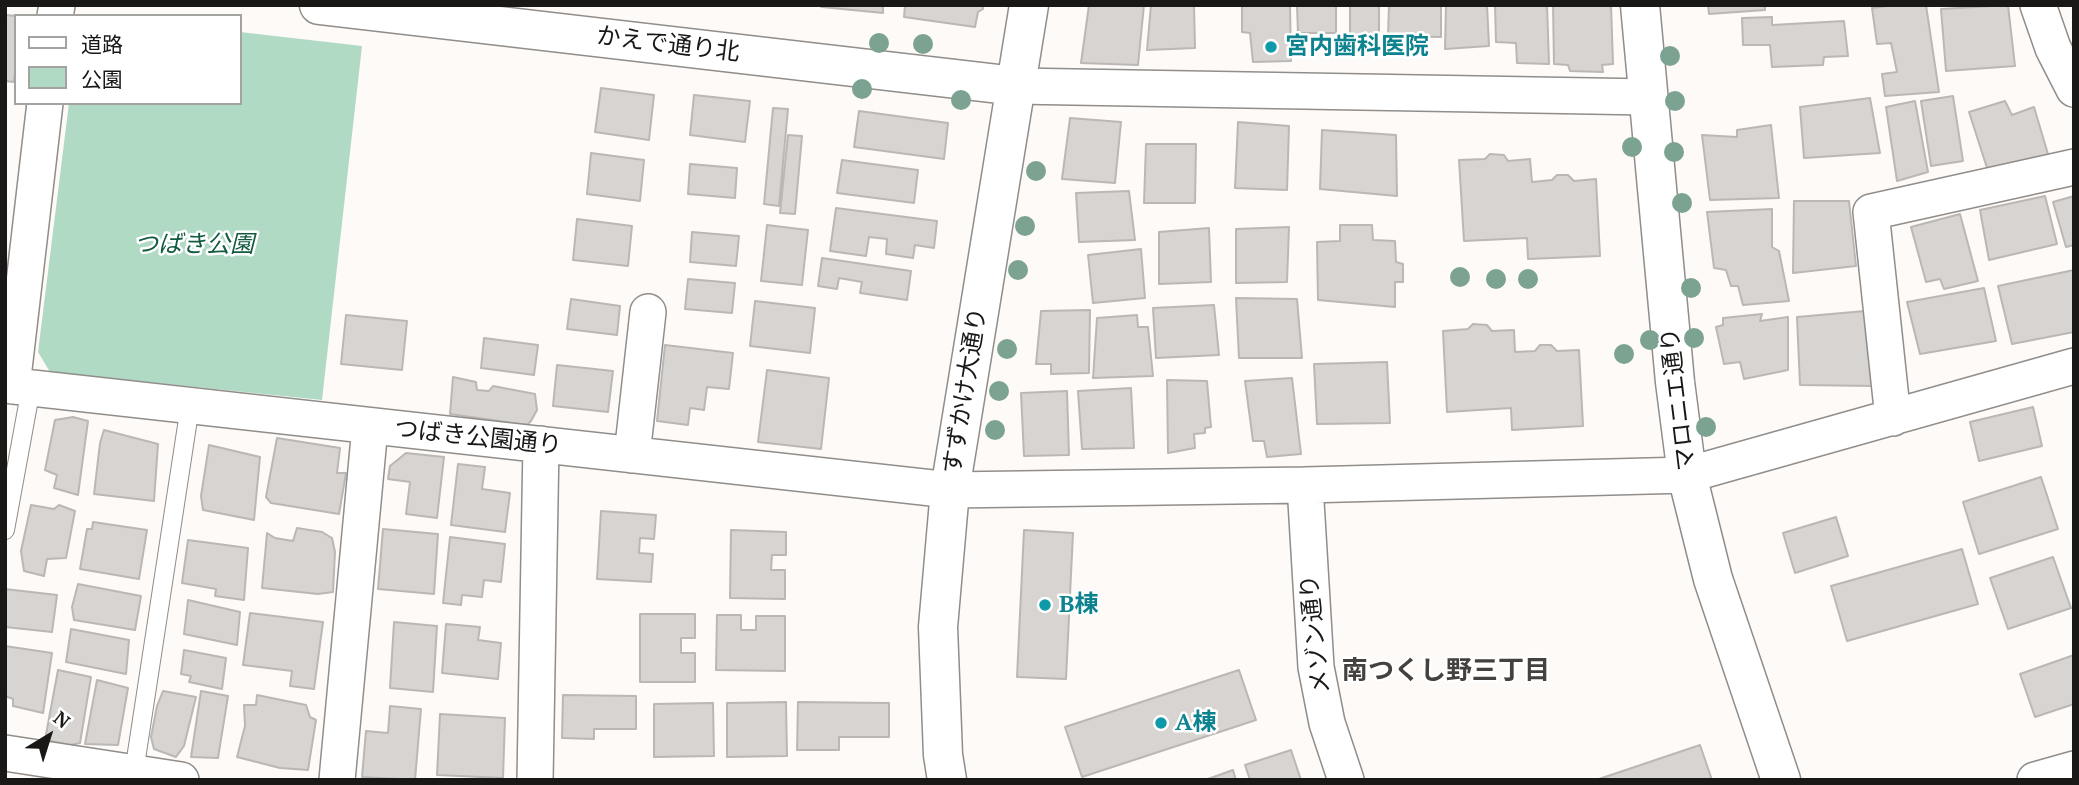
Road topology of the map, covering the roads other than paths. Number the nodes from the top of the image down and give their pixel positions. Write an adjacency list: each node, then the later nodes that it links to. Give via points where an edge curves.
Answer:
1 (319, 5): 5 (street, かえで通り北)
2 (1029, 5): 5 (street, すずかけ大通り)
3 (1640, 5): 7 (street, マロニエ通り)
4 (2038, 5): 6 (street)
5 (1016, 86): 7 (street); 21 (street, すずかけ大通り)
6 (2074, 89)
7 (1648, 97): 19 (street, マロニエ通り)
8 (45, 105): 10 (street)
9 (2074, 167): 15 (street, via 1871,212)
10 (16, 252): 13 (street)
11 (648, 312): 18 (street)
12 (2074, 366): 15 (street, つばき公園通り)
13 (16, 386): 14 (street, つばき公園通り); 22 (lane)
14 (190, 406): 16 (street, つばき公園通り); 25 (lane)
15 (1894, 418): 19 (street, つばき公園通り)
16 (370, 427): 17 (street, つばき公園通り); 27 (street)
17 (541, 444): 18 (street, つばき公園通り); 28 (street)
18 (632, 455): 21 (street, つばき公園通り)
19 (1687, 475): 20 (street, つばき公園通り); 31 (street, マロニエ通り, via 1713,579)
20 (1305, 485): 21 (street, つばき公園通り); 30 (street, メゾン通り, via 1316,667 1327,723)
21 (950, 490): 29 (street, すずかけ大通り, via 938,627)
22 (5, 530)
23 (8, 762): 25 (street)
24 (2074, 769): 32 (street)
25 (134, 772): 26 (street)
26 (181, 780)
27 (337, 780)
28 (535, 780)
29 (947, 780)
30 (1346, 780)
31 (1781, 780)
32 (2035, 780)

